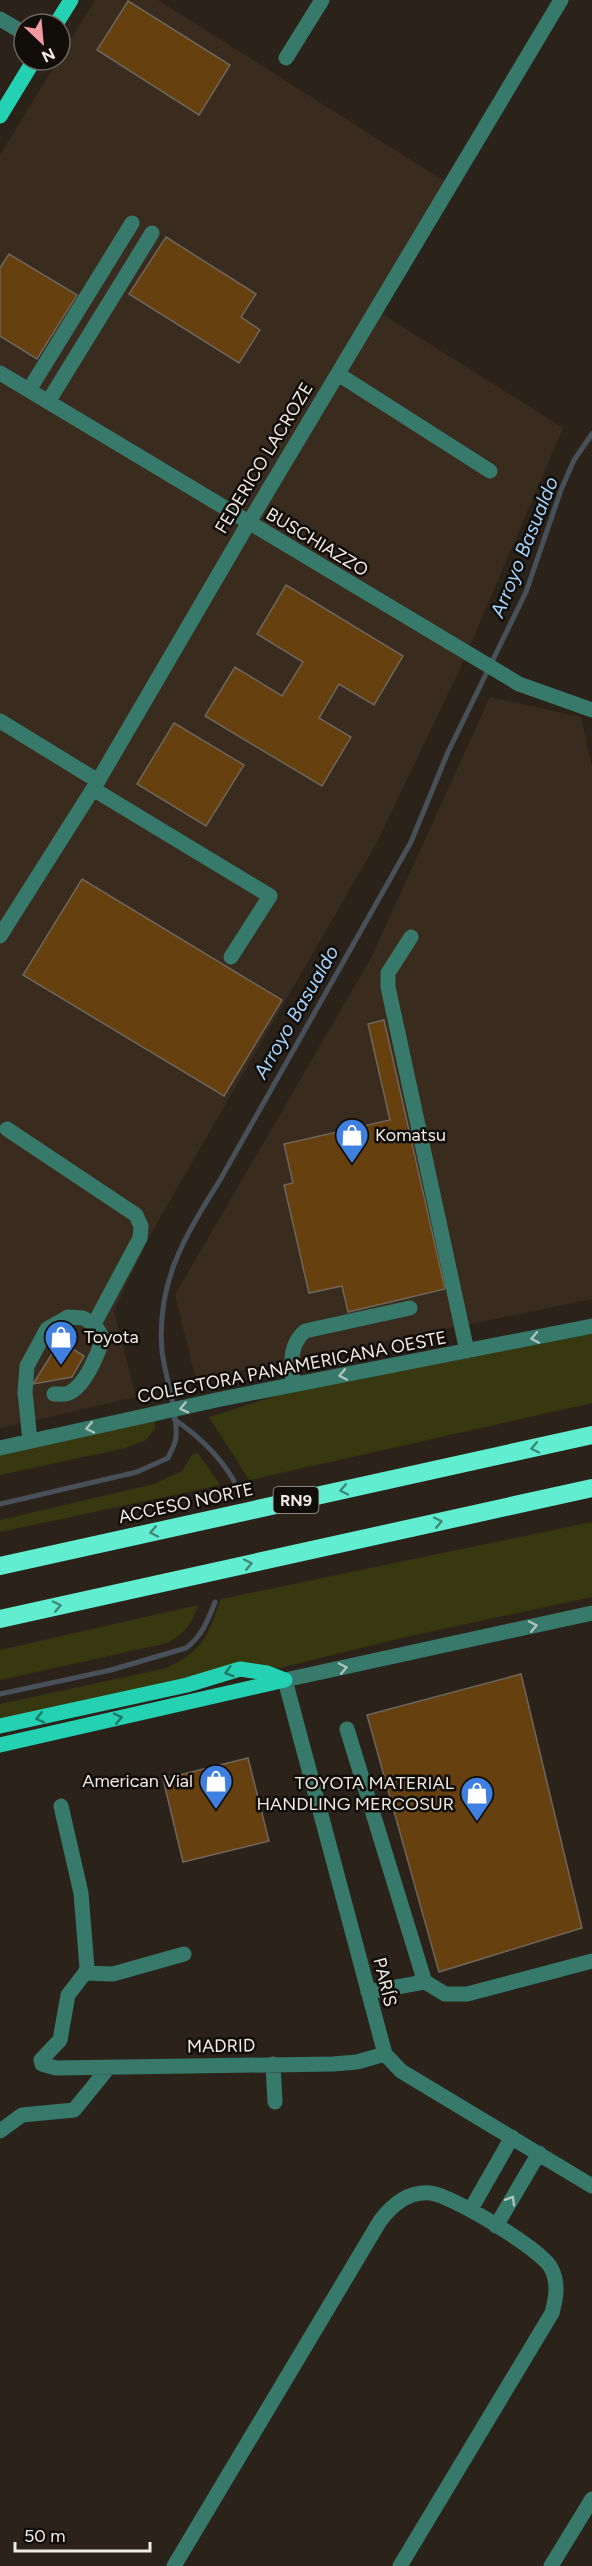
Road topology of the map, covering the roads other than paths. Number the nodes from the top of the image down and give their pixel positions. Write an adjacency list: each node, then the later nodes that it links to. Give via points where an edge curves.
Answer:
1 (322, 0): 3 (street)
2 (561, 0): 9 (street, FEDERICO LACROZE)
3 (286, 58)
4 (27, 72): 5 (main road)
5 (0, 116)
6 (132, 223): 10 (street)
7 (152, 232): 11 (street)
8 (0, 373): 10 (street, BUSCHIAZZO)
9 (338, 374): 12 (street); 13 (street, FEDERICO LACROZE)
10 (29, 390): 11 (street, BUSCHIAZZO)
11 (48, 402): 13 (street, BUSCHIAZZO)
12 (490, 471)
13 (248, 524): 14 (street, BUSCHIAZZO, via 519,684); 16 (street, FEDERICO LACROZE)
14 (592, 710)
15 (0, 722): 16 (street)
16 (95, 785): 17 (street, FEDERICO LACROZE); 19 (street, via 270,896)
17 (0, 936)
18 (411, 937): 24 (street, via 387,980)
19 (231, 957)
20 (7, 1129): 22 (street, via 136,1215 141,1226 140,1238)
21 (410, 1308): 25 (street, via 305,1331 292,1349)
22 (94, 1324): 26 (street, via 103,1338 96,1360 69,1393); 28 (street, via 68,1317 48,1329 37,1347 27,1366 25,1392)
23 (592, 1326): 24 (street, COLECTORA PANAMERICANA OESTE, one-way to 24)
24 (467, 1351): 25 (street, COLECTORA PANAMERICANA OESTE, one-way to 25)
25 (293, 1385): 28 (street, COLECTORA PANAMERICANA OESTE, one-way to 28)
26 (54, 1394)
27 (592, 1435): 31 (highway, ACCESO NORTE / RN9, one-way to 31)
28 (30, 1441): 29 (street, COLECTORA PANAMERICANA OESTE)
29 (0, 1448)
30 (592, 1488): 33 (highway, one-way to 30)
31 (0, 1566)
32 (592, 1613): 34 (street, one-way to 32)
33 (0, 1619)
34 (285, 1680): 35 (main road, one-way to 35, via 240,1669 187,1685); 37 (main road, one-way to 34); 43 (street, PARÍS)
35 (0, 1726)
36 (347, 1729): 42 (street)
37 (0, 1745)
38 (61, 1806): 41 (street, via 81,1893)
39 (184, 1954): 41 (street, via 113,1974)
40 (592, 1961): 42 (street, via 466,1994 445,1994)
41 (85, 1973): 46 (street, MADRID, via 68,1995 60,2040 41,2060 56,2068)
42 (422, 1980): 43 (street)
43 (368, 1992): 44 (street, PARÍS)
44 (385, 2054): 45 (street, MADRID, via 357,2062); 49 (street, via 401,2071)
45 (273, 2064): 46 (street, MADRID); 47 (street)
46 (109, 2067): 48 (street, via 74,2110 22,2115)
47 (274, 2102)
48 (0, 2131)
49 (512, 2137): 50 (street); 52 (street)
50 (539, 2153): 51 (street); 53 (street, one-way to 50)
51 (592, 2186)
52 (471, 2209): 53 (street); 55 (street, via 430,2193 405,2197 392,2206)
53 (496, 2226): 56 (street, via 544,2257 556,2281 557,2296 552,2313)
54 (592, 2499): 57 (street)
55 (174, 2566)
56 (400, 2566)
57 (551, 2566)

